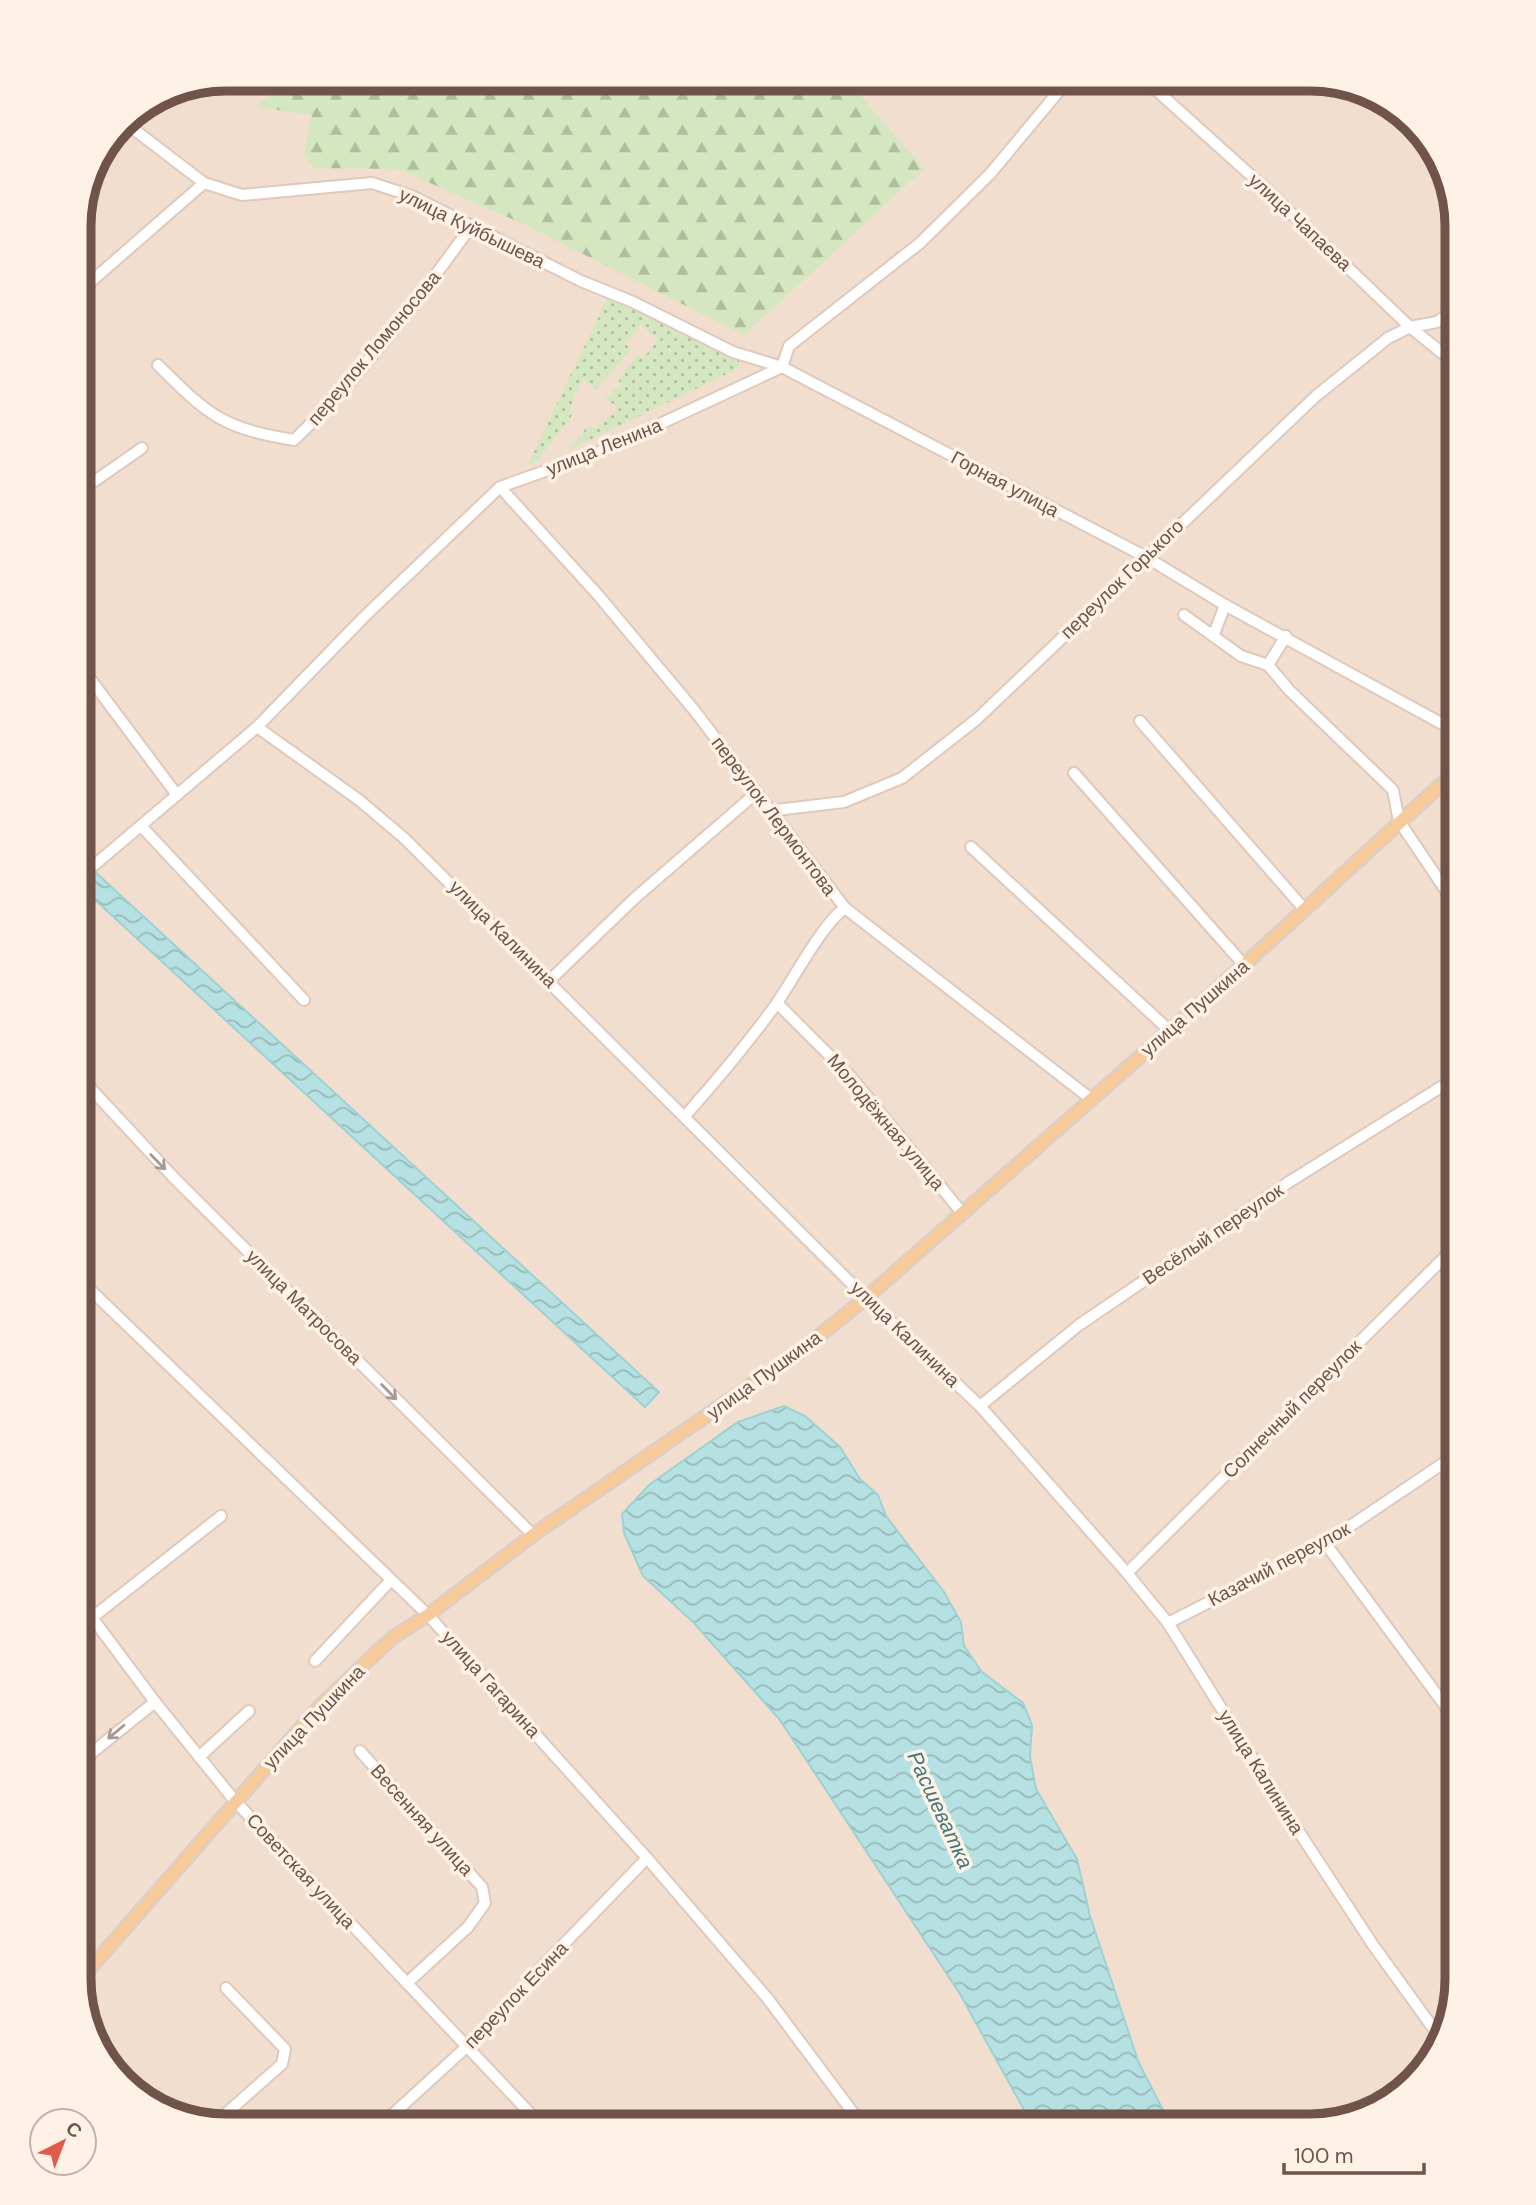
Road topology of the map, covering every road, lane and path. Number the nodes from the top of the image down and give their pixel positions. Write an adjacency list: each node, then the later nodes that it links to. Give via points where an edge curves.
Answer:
1 (1059, 91): 11 (street, via 990,174 920,243 789,346)
2 (1157, 91): 8 (street, улица Чапаева)
3 (133, 129): 4 (street, улица Куйбышева)
4 (204, 183): 5 (street, улица Куйбышева, via 242,195 372,183 412,196); 6 (street)
5 (472, 225): 10 (street, переулок Ломоносова, via 417,300 294,440 221,421); 11 (street, улица Куйбышева, via 733,352)
6 (91, 282)
7 (1445, 316): 8 (street, переулок Горького)
8 (1410, 327): 9 (street, улица Чапаева); 15 (street, переулок Горького, via 1388,338 1316,396)
9 (1445, 355)
10 (158, 365)
11 (782, 367): 14 (street, улица Ленина, via 602,451); 15 (street, Горная улица)
12 (142, 448): 13 (street)
13 (91, 484)
14 (500, 487): 24 (street, улица Ленина); 27 (street, переулок Лермонтова, via 685,699)
15 (1146, 557): 16 (street, Горная улица); 29 (street, переулок Горького, via 977,719 902,778 844,802)
16 (1225, 605): 18 (street); 19 (street, Горная улица)
17 (1184, 615): 18 (street)
18 (1214, 634): 20 (street, via 1241,656)
19 (1286, 636): 20 (street); 23 (street, Горная улица)
20 (1268, 664): 30 (street, via 1393,790)
21 (91, 680): 28 (street)
22 (1140, 721): 36 (street)
23 (1445, 725)
24 (257, 727): 28 (street, улица Ленина); 38 (street, улица Калинина, via 404,838)
25 (1074, 773): 37 (street)
26 (1445, 781): 30 (main road, улица Пушкина)
27 (755, 794): 29 (street, переулок Лермонтова); 38 (street, via 635,898)
28 (177, 795): 31 (street, улица Ленина)
29 (768, 811): 35 (street, переулок Лермонтова)
30 (1399, 821): 34 (street); 36 (main road, улица Пушкина)
31 (142, 827): 33 (street, улица Ленина); 39 (street)
32 (971, 847): 41 (street)
33 (91, 869)
34 (1445, 890)
35 (845, 908): 40 (street, via 831,918); 44 (street, переулок Лермонтова)
36 (1305, 910): 37 (main road, улица Пушкина)
37 (1244, 965): 41 (main road, улица Пушкина)
38 (550, 980): 45 (street, улица Калинина)
39 (304, 1000)
40 (777, 1003): 45 (street); 46 (street, Молодёжная улица, via 851,1077)
41 (1170, 1031): 44 (main road, улица Пушкина)
42 (1445, 1084): 50 (street, Весёлый переулок, via 1289,1182 1079,1325)
43 (91, 1090): 53 (street, улица Матросова, one-way to 53)
44 (1091, 1099): 46 (main road, улица Пушкина)
45 (685, 1116): 49 (street, улица Калинина)
46 (962, 1214): 49 (main road, улица Пушкина)
47 (1445, 1257): 55 (street, Солнечный переулок)
48 (91, 1291): 56 (street, улица Гагарина)
49 (866, 1298): 50 (street, улица Калинина); 53 (main road, улица Пушкина, via 799,1352)
50 (980, 1406): 55 (street, улица Калинина)
51 (1445, 1462): 54 (street, Казачий переулок)
52 (221, 1516): 58 (street)
53 (533, 1535): 57 (main road, улица Пушкина)
54 (1325, 1543): 59 (street, Казачий переулок); 62 (street)
55 (1127, 1573): 59 (street, улица Калинина)
56 (391, 1580): 57 (street, улица Гагарина); 60 (street)
57 (428, 1615): 67 (main road, улица Пушкина, via 393,1637 319,1707); 68 (street, улица Гагарина)
58 (92, 1616): 61 (street, Советская улица)
59 (1168, 1623): 72 (street, улица Калинина, via 1330,1878)
60 (315, 1661)
61 (155, 1702): 65 (street, one-way to 65); 66 (street, Советская улица)
62 (1445, 1706)
63 (249, 1711): 66 (street)
64 (360, 1751): 70 (street, Весенняя улица, via 482,1887 485,1903 467,1927)
65 (91, 1753)
66 (199, 1757): 67 (street, Советская улица)
67 (235, 1801): 69 (main road, улица Пушкина); 70 (street, Советская улица)
68 (647, 1857): 73 (street, переулок Есина); 77 (street, улица Гагарина, via 768,1999)
69 (91, 1967)
70 (407, 1983): 73 (street, Советская улица)
71 (226, 1988): 74 (street, via 285,2049 282,2064)
72 (1435, 2030)
73 (468, 2046): 75 (street, переулок Есина); 76 (street, Советская улица)
74 (225, 2114)
75 (393, 2114)
76 (531, 2114)
77 (854, 2114)

